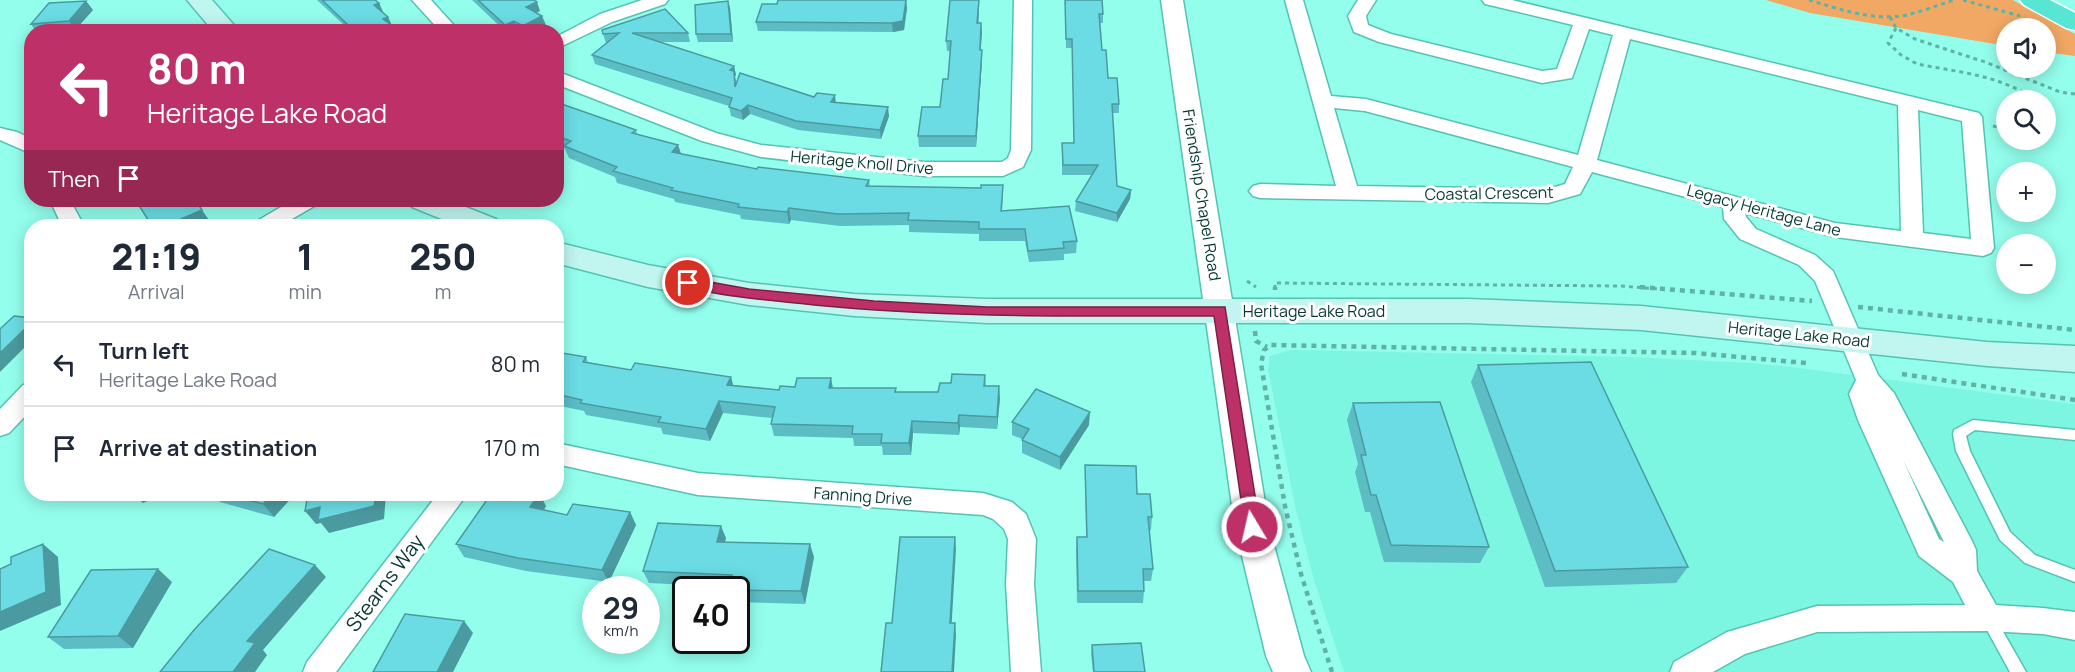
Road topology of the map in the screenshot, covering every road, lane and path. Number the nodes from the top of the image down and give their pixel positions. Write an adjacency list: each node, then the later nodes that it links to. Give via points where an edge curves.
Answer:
1 (199, 0): 16 (main road)
2 (421, 0): 17 (street)
3 (659, 0): 20 (street, via 606,18)
4 (1023, 0): 21 (street, Heritage Knoll Drive, via 1021,150 1013,166 1004,169 915,168 761,151 709,137)
5 (1172, 0): 41 (street, Friendship Chapel Road)
6 (1294, 0): 24 (street)
7 (1367, 0): 14 (street, via 1357,16 1360,28 1385,38 1542,77 1565,74)
8 (1491, 0): 14 (street, Legacy Heritage Lane)
9 (1809, 0): 13 (path)
10 (1955, 0): 13 (path)
11 (1962, 0): 12 (path)
12 (2026, 8): 15 (highway)
13 (1890, 17): 18 (path)
14 (1582, 22): 19 (street, Legacy Heritage Lane)
15 (2075, 23)
16 (221, 24)
17 (444, 24)
18 (1896, 28): 22 (path, via 1888,43 1904,58 2006,83); 23 (path, via 1915,39)
19 (1623, 32): 25 (street, Legacy Heritage Lane); 28 (street, Coastal Crescent)
20 (564, 41)
21 (564, 80)
22 (2020, 90)
23 (2075, 94)
24 (1324, 101): 28 (street, Legacy Heritage Lane, via 1366,105); 30 (street)
25 (1908, 102): 36 (street); 36 (street, Legacy Heritage Lane, via 1972,117 1983,248)
26 (0, 134): 27 (street)
27 (24, 144)
28 (1586, 162): 30 (street, Coastal Crescent, via 1573,189 1548,196); 31 (street, Legacy Heritage Lane)
29 (1260, 191): 30 (street, Coastal Crescent)
30 (1348, 192)
31 (1733, 203): 36 (street, Legacy Heritage Lane, via 1835,230); 43 (street, via 1735,219 1748,234 1807,260 1825,277)
32 (296, 207): 34 (street)
33 (439, 207): 35 (main road)
34 (277, 219)
35 (467, 219)
36 (1912, 240)
37 (564, 254): 41 (main road, Heritage Lake Road, via 648,276 749,294 854,305 987,311)
38 (1275, 284): 39 (path, via 1621,286)
39 (1809, 301)
40 (1869, 308): 42 (path)
41 (1220, 311): 43 (main road, Heritage Lake Road, via 1468,311 1641,318); 60 (street, Friendship Chapel Road, via 1252,527)
42 (2075, 330)
43 (1851, 339): 46 (main road, Heritage Lake Road); 56 (street, via 1868,380 1862,394 1871,420 1929,547 1962,573)
44 (1256, 341): 45 (path)
45 (1267, 348): 47 (path, via 1292,344 1519,348 1695,353); 61 (path, via 1261,364 1285,506 1301,574)
46 (2075, 359)
47 (1806, 363)
48 (1902, 374): 50 (path)
49 (24, 400): 51 (street)
50 (2075, 400)
51 (0, 426)
52 (2075, 435): 55 (lane, via 1973,425 1959,434 1963,451 2005,536 2030,559)
53 (564, 455): 59 (street, Fanning Drive, via 698,484 983,504 1002,510 1016,522 1022,539 1020,584)
54 (448, 501): 58 (street, Stearns Way)
55 (2075, 576)
56 (1988, 618): 57 (street); 62 (street, via 1817,619 1738,642); 63 (lane)
57 (2075, 626)
58 (318, 672)
59 (1026, 672)
60 (1292, 672)
61 (1332, 672)
62 (1685, 672)
63 (2018, 672)

